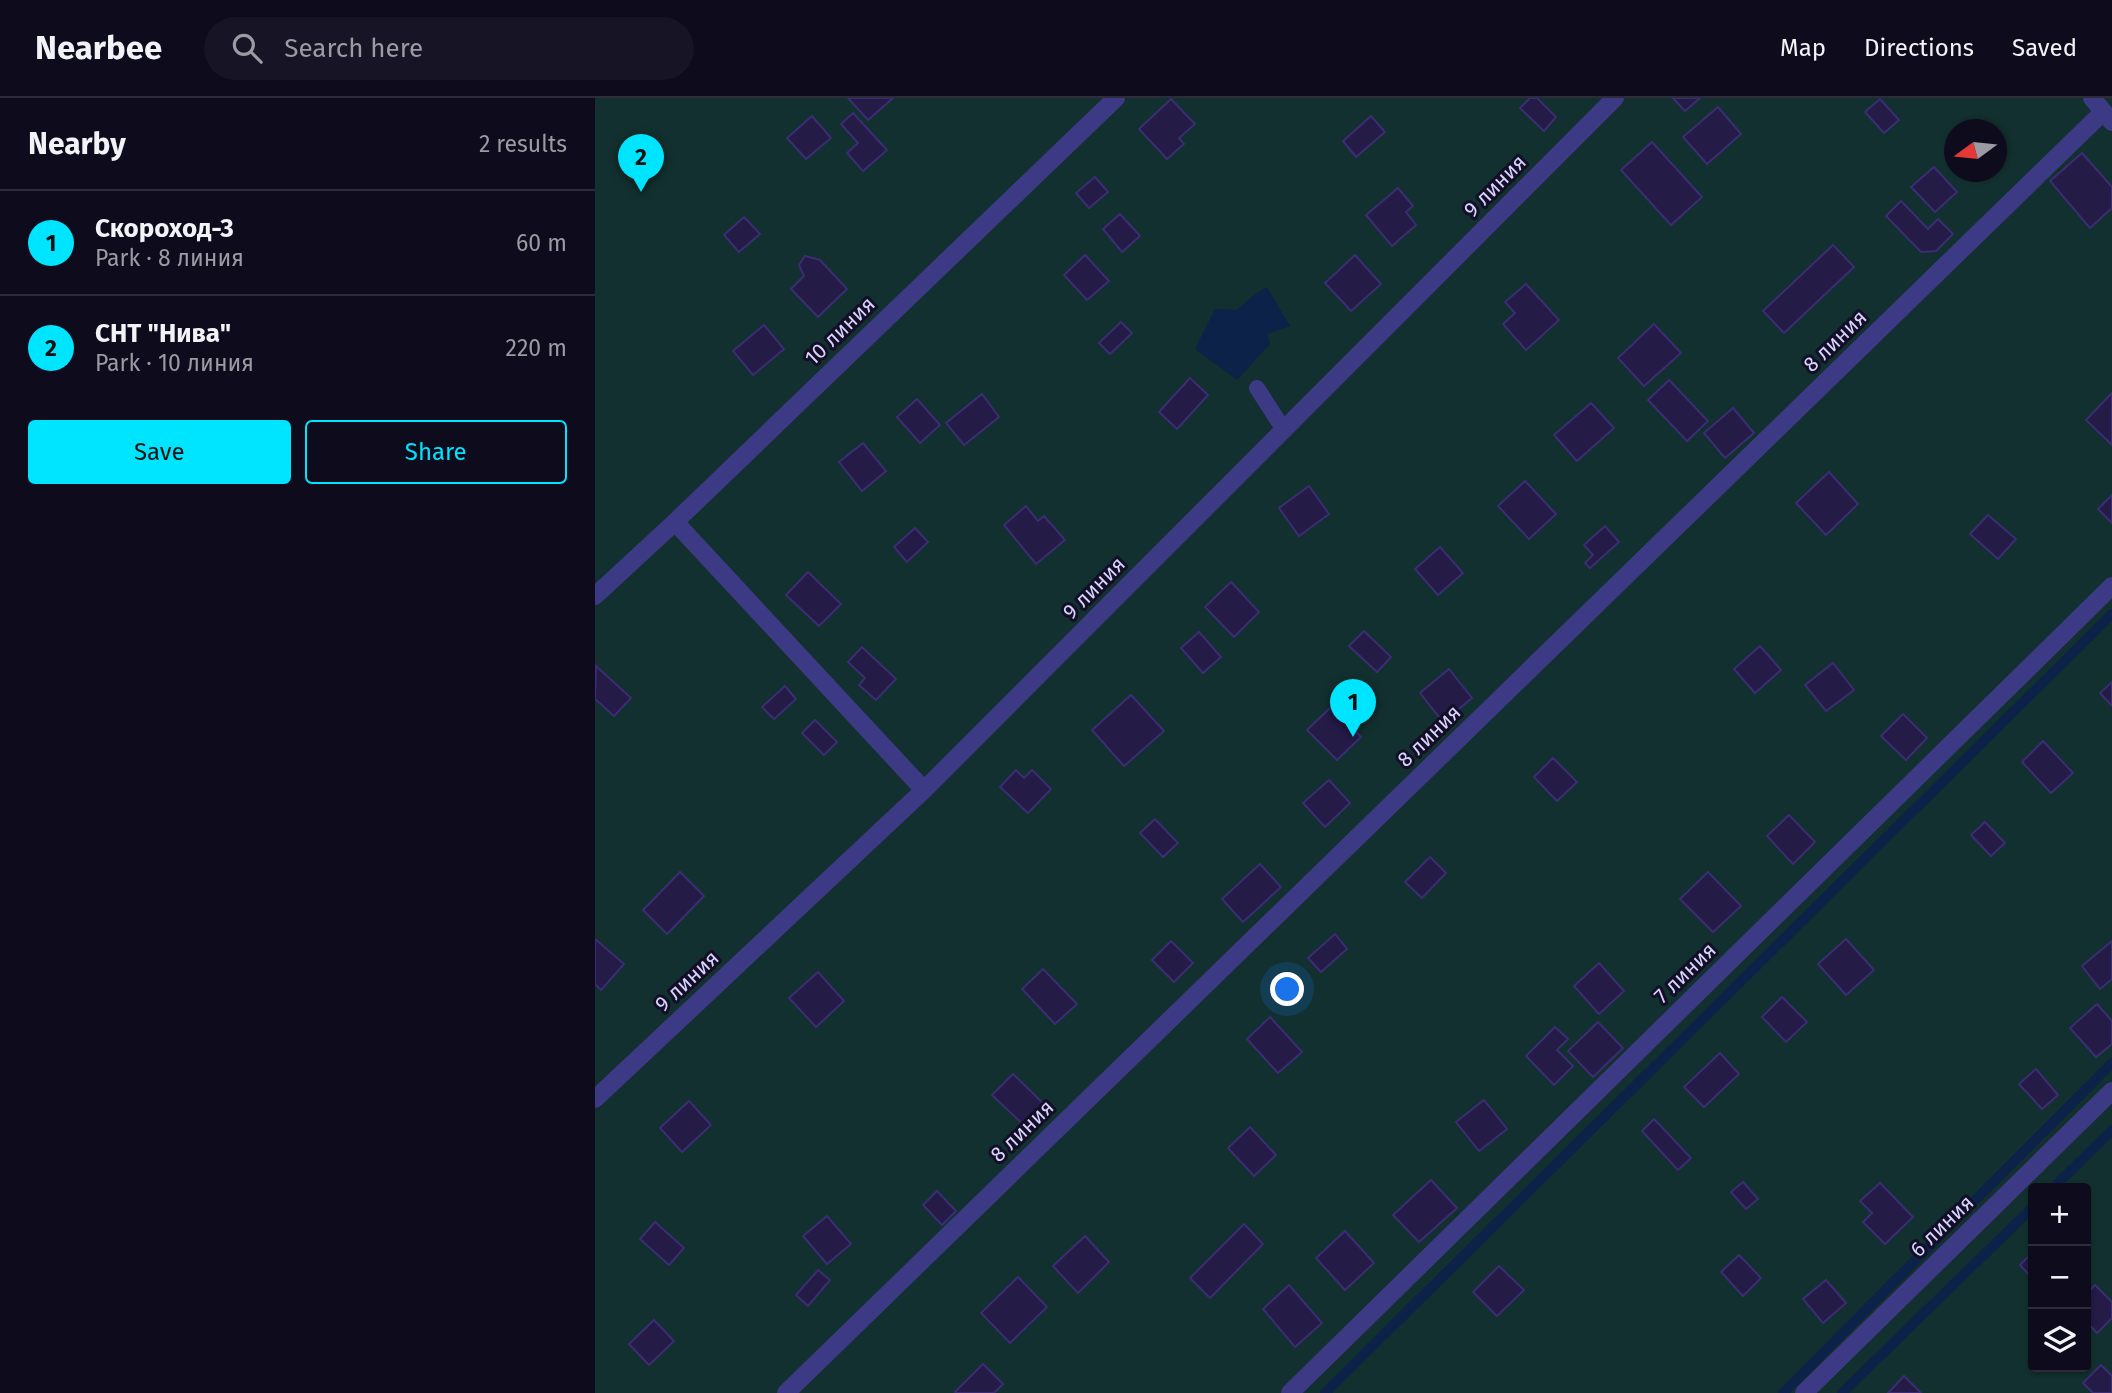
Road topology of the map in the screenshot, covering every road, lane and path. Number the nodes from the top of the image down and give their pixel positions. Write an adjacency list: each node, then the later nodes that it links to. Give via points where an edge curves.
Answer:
1 (1116, 98): 6 (street, 10 линия)
2 (1615, 98): 5 (street, 9 линия)
3 (2102, 110): 12 (street, 8 линия)
4 (1257, 388): 5 (lane)
5 (1284, 430): 9 (street, 9 линия)
6 (675, 522): 8 (street, 10 линия); 9 (street)
7 (2112, 586): 13 (street, 7 линия)
8 (595, 596)
9 (924, 790): 11 (street, 9 линия)
10 (2112, 1091): 14 (street, 6 линия)
11 (595, 1099)
12 (786, 1393)
13 (1290, 1393)
14 (1804, 1393)

